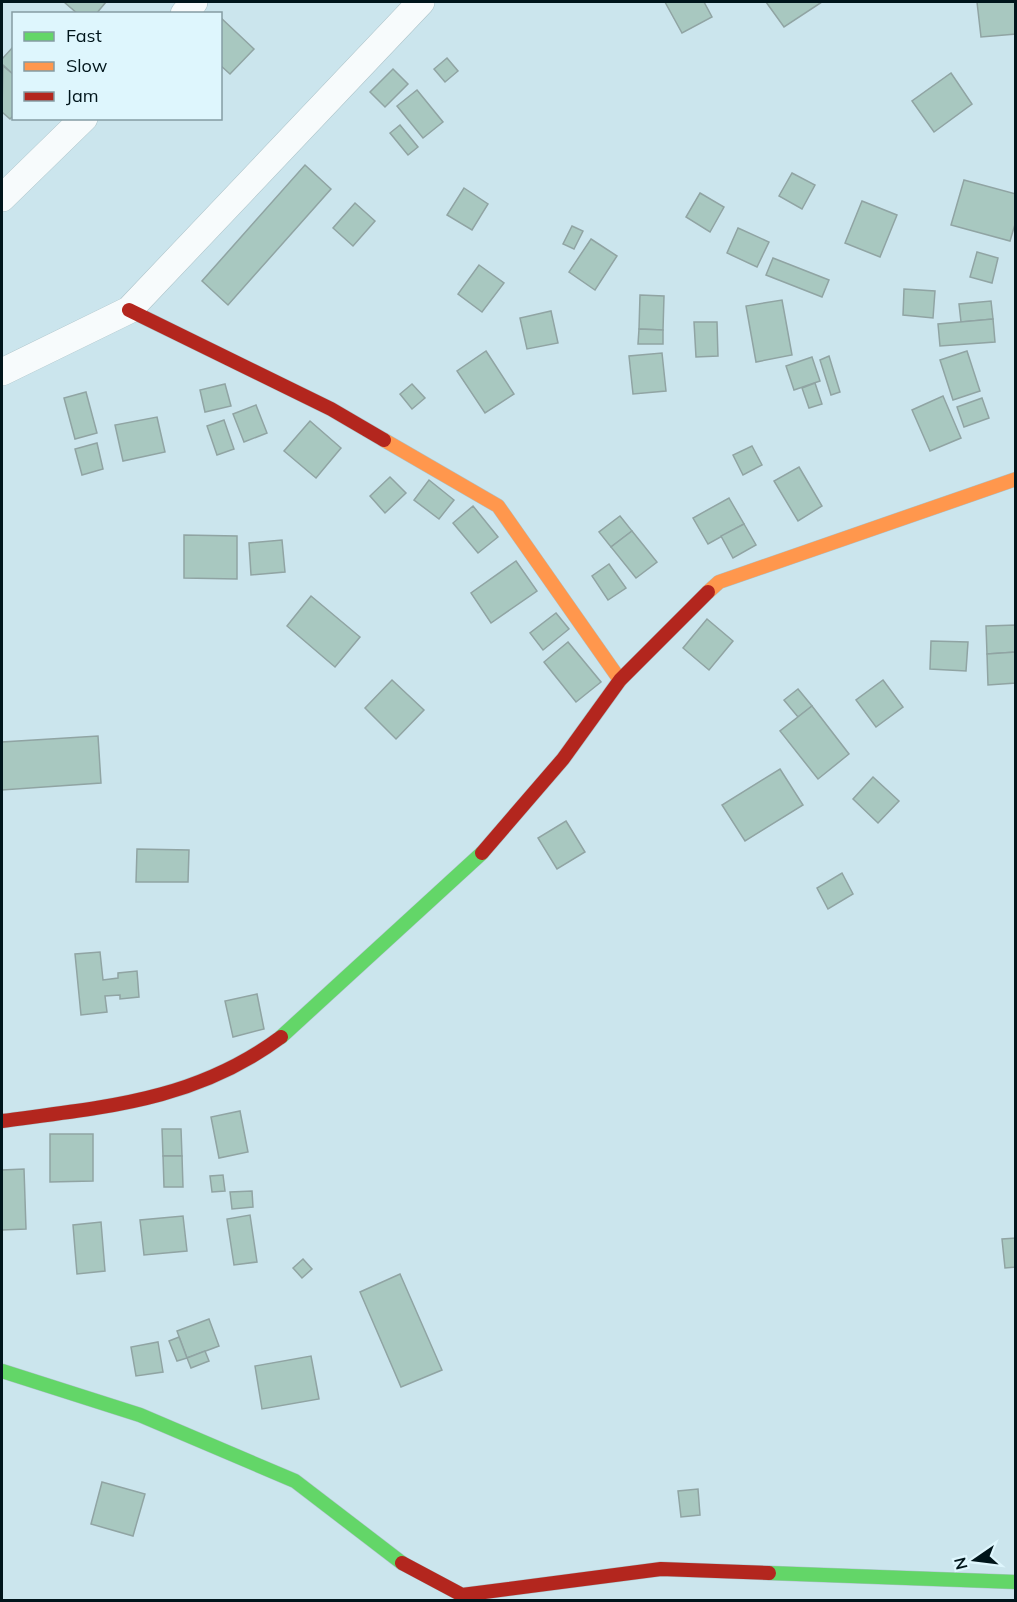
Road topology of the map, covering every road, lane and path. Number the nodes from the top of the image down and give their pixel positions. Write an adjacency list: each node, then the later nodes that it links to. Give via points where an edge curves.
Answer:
1 (421, 2): 4 (street)
2 (82, 120): 3 (street)
3 (2, 198)
4 (129, 310): 5 (street); 7 (street, via 331,409 498,506)
5 (2, 372)
6 (1016, 479): 7 (street, via 719,582)
7 (620, 680): 8 (street, via 563,759 476,860 295,1026 251,1059 208,1080 130,1103)
8 (2, 1121)
9 (2, 1371): 10 (street, via 140,1415 295,1481 404,1563 462,1595 661,1569)
10 (1016, 1582)

